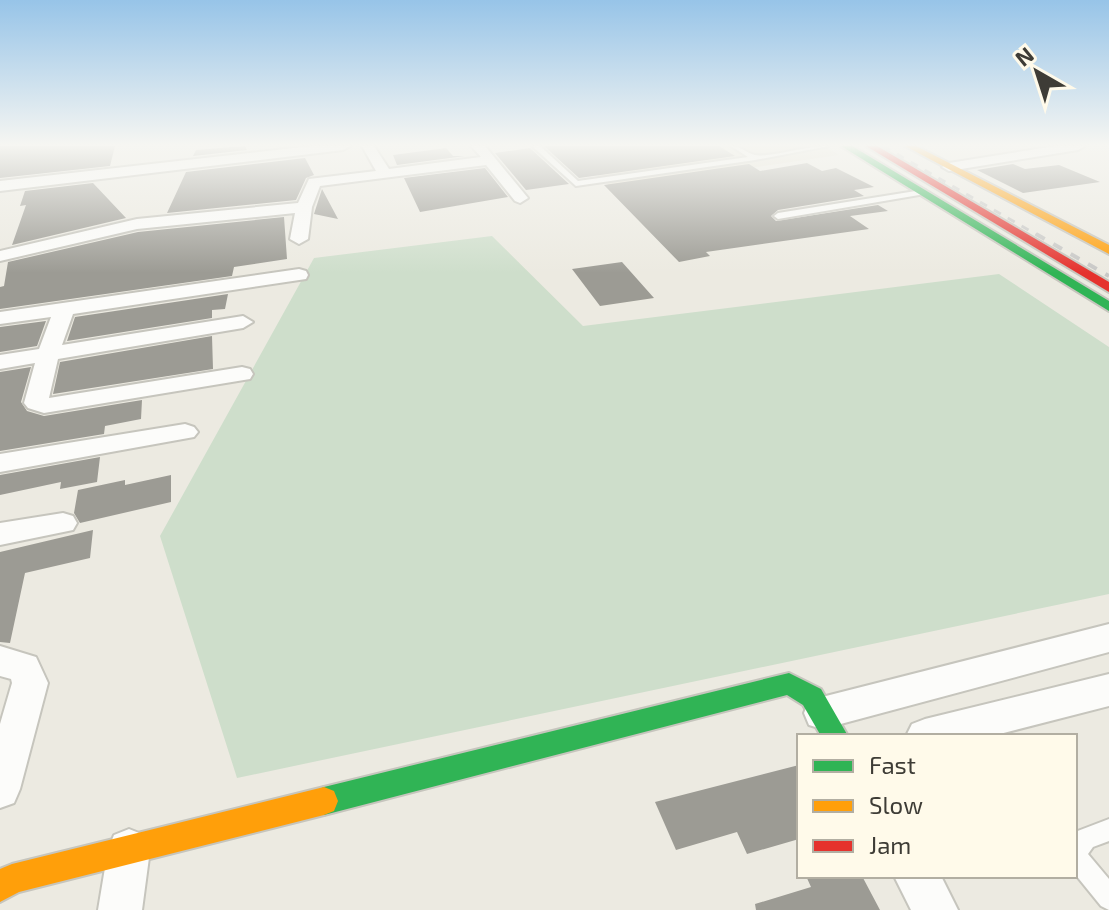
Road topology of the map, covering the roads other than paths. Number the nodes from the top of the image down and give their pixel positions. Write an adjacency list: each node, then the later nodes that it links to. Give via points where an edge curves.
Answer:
1 (311, 188): 9 (street)
2 (512, 188): 8 (street)
3 (916, 188): 7 (street)
4 (942, 188): 16 (street)
5 (975, 188): 14 (street)
6 (990, 188): 12 (street)
7 (922, 192): 10 (lane); 17 (street)
8 (520, 198)
9 (304, 207): 11 (street); 13 (street, via 137,224)
10 (778, 216)
11 (299, 239)
12 (1109, 250)
13 (0, 256)
14 (1109, 265)
15 (299, 275): 18 (street)
16 (1109, 288)
17 (1109, 307)
18 (64, 310): 19 (street); 21 (street)
19 (0, 318)
20 (243, 322): 21 (street)
21 (48, 354): 22 (street); 23 (street, via 37,406)
22 (0, 362)
23 (242, 374)
24 (185, 432): 25 (street)
25 (0, 463)
26 (63, 523): 27 (street)
27 (0, 534)
28 (1109, 638): 31 (street)
29 (0, 661): 33 (street, via 24,668 30,683)
30 (1109, 690): 32 (street)
31 (829, 724): 35 (street, via 804,687 789,684)
32 (933, 734)
33 (0, 789)
34 (1109, 830): 36 (lane, via 1086,838)
35 (129, 850): 39 (street, via 12,879); 41 (street)
36 (1077, 850)
37 (1077, 858): 40 (lane)
38 (917, 878): 42 (street)
39 (0, 887)
40 (1109, 898)
41 (120, 910)
42 (936, 910)

